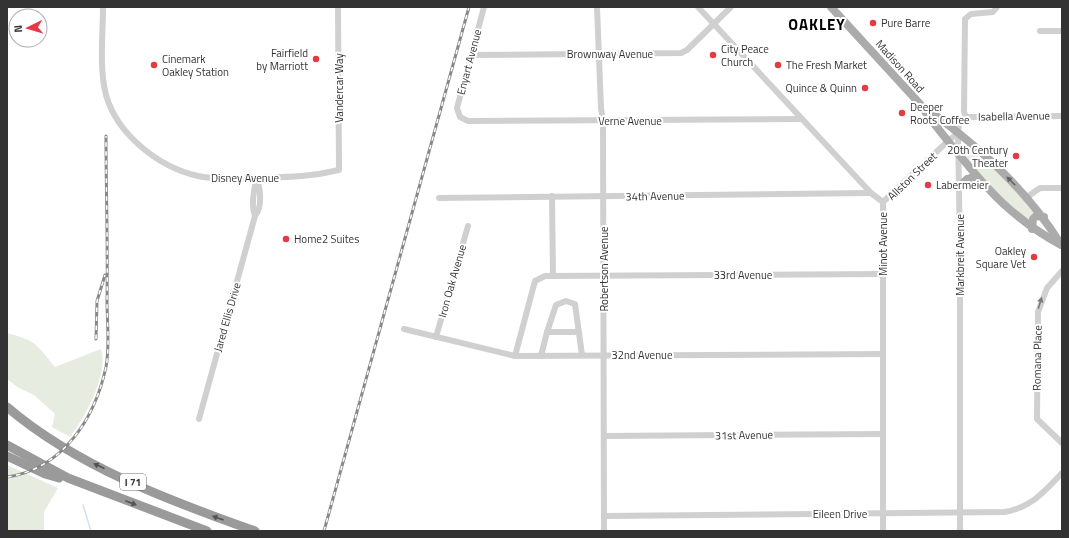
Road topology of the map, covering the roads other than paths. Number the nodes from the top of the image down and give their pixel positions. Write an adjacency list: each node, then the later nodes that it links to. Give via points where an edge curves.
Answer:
1 (103, 7): 27 (street, Disney Avenue, via 103,77 106,94 116,119 124,130 158,159 188,173 212,178)
2 (338, 7): 25 (street, Vandercar Way)
3 (484, 7): 13 (street, Enyart Avenue)
4 (597, 7): 12 (street, Robertson Avenue)
5 (698, 7): 9 (street, Minot Avenue)
6 (730, 7): 9 (street, Brownway Avenue)
7 (997, 7): 17 (street, via 993,12 971,14 965,19)
8 (832, 8): 14 (main road, Madison Road)
9 (713, 24): 12 (street, Brownway Avenue, via 681,53); 18 (street, Minot Avenue)
10 (1040, 31): 11 (street)
11 (1062, 31)
12 (599, 53): 13 (street, Brownway Avenue); 20 (street, Robertson Avenue)
13 (471, 55): 16 (street, Enyart Avenue, via 457,108)
14 (920, 104): 19 (main road, Madison Road); 21 (main road, Madison Road)
15 (1062, 116): 17 (street, Isabella Avenue)
16 (460, 117): 20 (street, Verne Avenue, via 468,121)
17 (966, 117): 22 (street, Markbreit Avenue, via 959,125)
18 (802, 119): 20 (street, Verne Avenue); 30 (street, Minot Avenue)
19 (931, 120): 21 (main road); 23 (main road, Madison Road)
20 (603, 121): 32 (street, Robertson Avenue)
21 (950, 126): 22 (main road, Madison Road)
22 (958, 133): 23 (street, Allston Street); 24 (street, Markbreit Avenue); 33 (main road, Madison Road, one-way to 22)
23 (948, 141): 24 (main road, Madison Road); 35 (street, Allston Street)
24 (959, 154): 26 (main road, Madison Road); 28 (street, Markbreit Avenue)
25 (339, 170): 27 (street, Disney Avenue, via 300,178)
26 (976, 177): 28 (main road, via 967,179); 38 (main road, Madison Road, via 1008,209)
27 (257, 178): 54 (street, Jared Ellis Drive, via 260,188 259,212 255,216)
28 (959, 187): 62 (street, Markbreit Avenue)
29 (1062, 188): 33 (street, via 1040,188)
30 (871, 193): 32 (street, 34th Avenue); 35 (street, Minot Avenue)
31 (552, 196): 32 (street, 34th Avenue); 34 (street, 34th Avenue); 42 (street)
32 (603, 197): 43 (street, Robertson Avenue)
33 (1027, 197): 36 (main road, Madison Road)
34 (439, 198)
35 (883, 202): 41 (street, Minot Avenue)
36 (1045, 219): 38 (main road, via 1044,228); 38 (main road, via 1036,216 1031,224); 39 (main road, Madison Road)
37 (468, 226): 47 (street, Iron Oak Avenue)
38 (1034, 230): 39 (main road, Madison Road)
39 (1061, 245)
40 (1062, 271): 57 (street, Romana Place, one-way to 40, via 1037,419 1039,304 1047,288)
41 (883, 274): 43 (street, 33rd Avenue); 48 (street, Minot Avenue)
42 (553, 276): 43 (street, 33rd Avenue); 51 (street, 33rd Avenue, via 545,276 535,281)
43 (604, 276): 50 (street, Robertson Avenue)
44 (404, 329): 47 (street, 32nd Avenue)
45 (547, 332): 46 (street); 46 (street, via 554,308 561,302 570,301 575,304); 52 (street)
46 (579, 332): 49 (street)
47 (436, 337): 51 (street, 32nd Avenue)
48 (883, 354): 50 (street, 32nd Avenue); 55 (street, Minot Avenue)
49 (582, 355): 50 (street, 32nd Avenue); 52 (street, 32nd Avenue)
50 (604, 355): 56 (street, Robertson Avenue)
51 (515, 356): 52 (street, 32nd Avenue)
52 (541, 356)
53 (7, 407): 66 (highway, I 71, one-way to 53, via 214,516 88,461 49,439)
54 (199, 419)
55 (884, 434): 56 (street, 31st Avenue); 63 (street, Minot Avenue)
56 (604, 436): 64 (street, Robertson Avenue)
57 (1062, 443)
58 (7, 445): 61 (highway, I 71)
59 (7, 456): 61 (highway, via 45,474)
60 (1062, 473): 62 (street, Eileen Drive, via 1038,497 1019,509)
61 (88, 486): 65 (highway, I 71, one-way to 65)
62 (960, 513): 63 (street, Eileen Drive); 69 (street, Markbreit Avenue)
63 (884, 514): 64 (street, Eileen Drive); 68 (street, Minot Avenue)
64 (604, 516): 67 (street, Robertson Avenue)
65 (207, 531)
66 (255, 531)
67 (604, 531)
68 (884, 531)
69 (960, 531)

